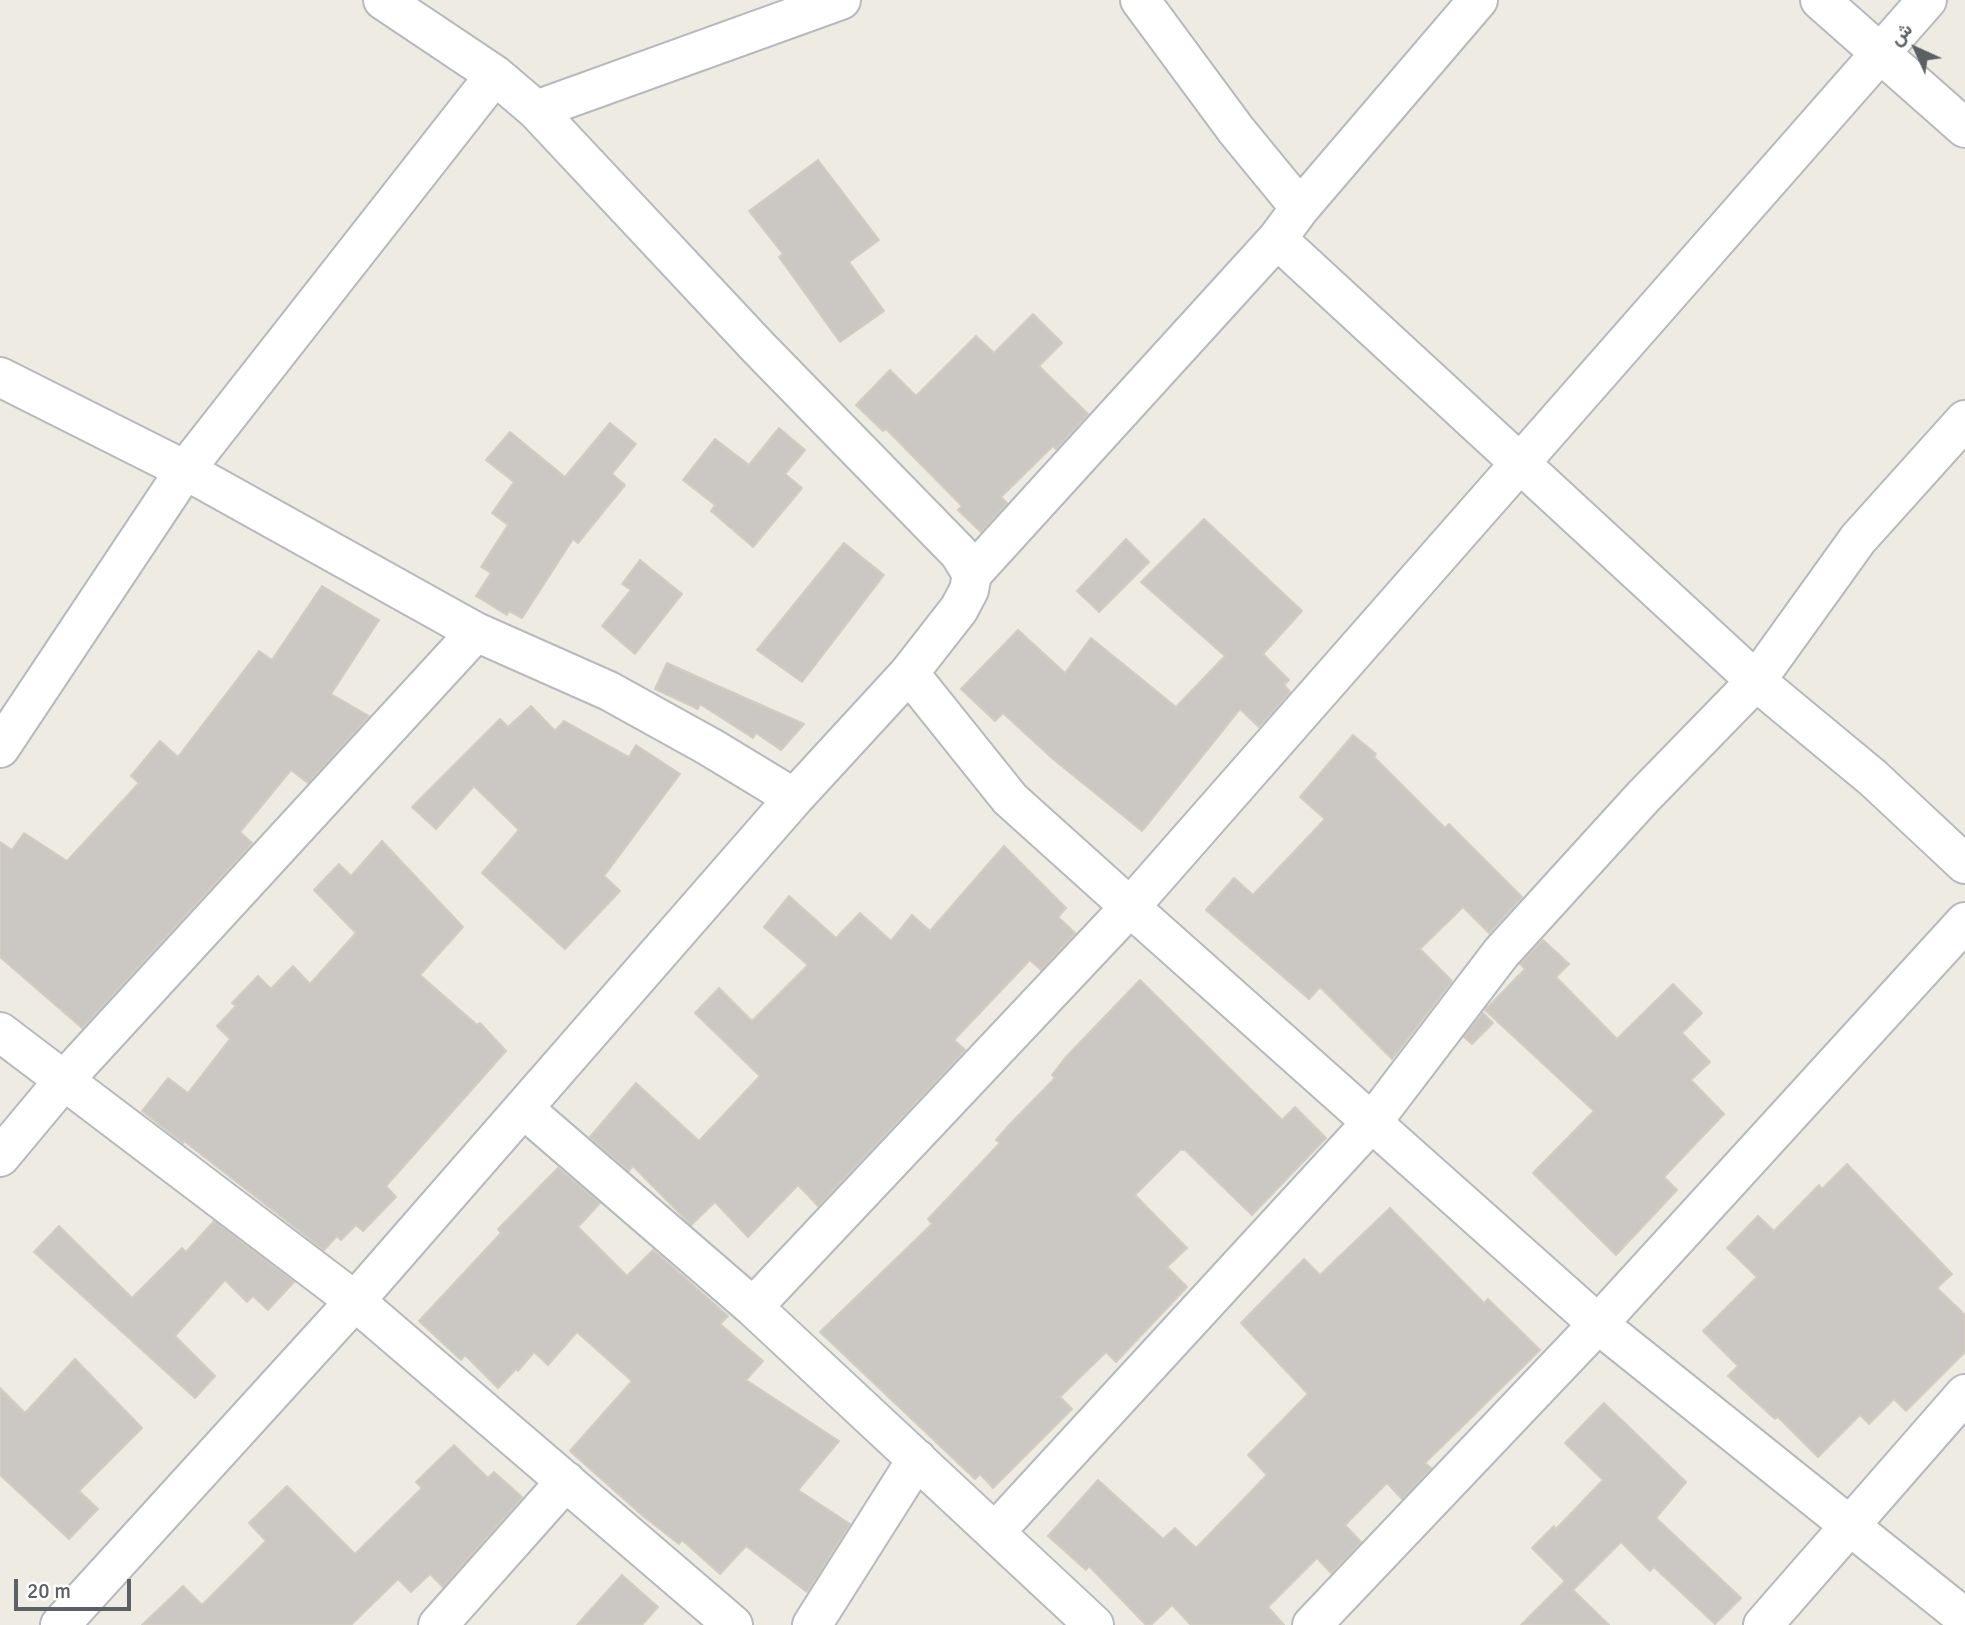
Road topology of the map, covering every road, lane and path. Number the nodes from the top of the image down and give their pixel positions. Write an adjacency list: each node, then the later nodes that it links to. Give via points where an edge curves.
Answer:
1 (383, 0): 8 (street)
2 (841, 0): 9 (street)
3 (1140, 0): 11 (street)
4 (1478, 0): 11 (street)
5 (1820, 0): 7 (street)
6 (1927, 0): 7 (street)
7 (1881, 51): 10 (street); 15 (street)
8 (495, 75): 9 (street); 16 (street)
9 (536, 110): 17 (street, via 960,553)
10 (1965, 128)
11 (1300, 208): 12 (street)
12 (1277, 239): 15 (street); 17 (street)
13 (0, 377): 16 (street)
14 (1965, 420): 20 (street, via 1858,538)
15 (1519, 465): 20 (street); 24 (street)
16 (185, 470): 18 (street); 21 (street)
17 (972, 574): 19 (street, via 970,590 959,609)
18 (476, 632): 22 (street, via 609,691); 27 (street)
19 (909, 673): 22 (street); 24 (street, via 1010,799)
20 (1756, 681): 23 (street, via 1873,778); 29 (street, via 1501,953)
21 (0, 748)
22 (794, 797): 28 (street)
23 (1965, 864)
24 (1130, 907): 29 (street); 32 (street)
25 (1965, 922): 33 (street)
26 (0, 1032): 27 (street)
27 (65, 1079): 30 (street); 31 (street)
28 (524, 1109): 31 (street); 32 (street)
29 (1373, 1121): 33 (street); 38 (street)
30 (0, 1157)
31 (355, 1301): 36 (street); 40 (street)
32 (752, 1307): 35 (street)
33 (1598, 1324): 37 (street); 45 (street)
34 (1965, 1394): 37 (street)
35 (917, 1458): 38 (street); 43 (street)
36 (566, 1481): 41 (street); 42 (street)
37 (1849, 1527): 39 (street); 46 (street)
38 (995, 1532): 44 (street)
39 (1965, 1618)
40 (60, 1625)
41 (438, 1625)
42 (733, 1625)
43 (812, 1625)
44 (1094, 1625)
45 (1312, 1625)
46 (1763, 1625)

